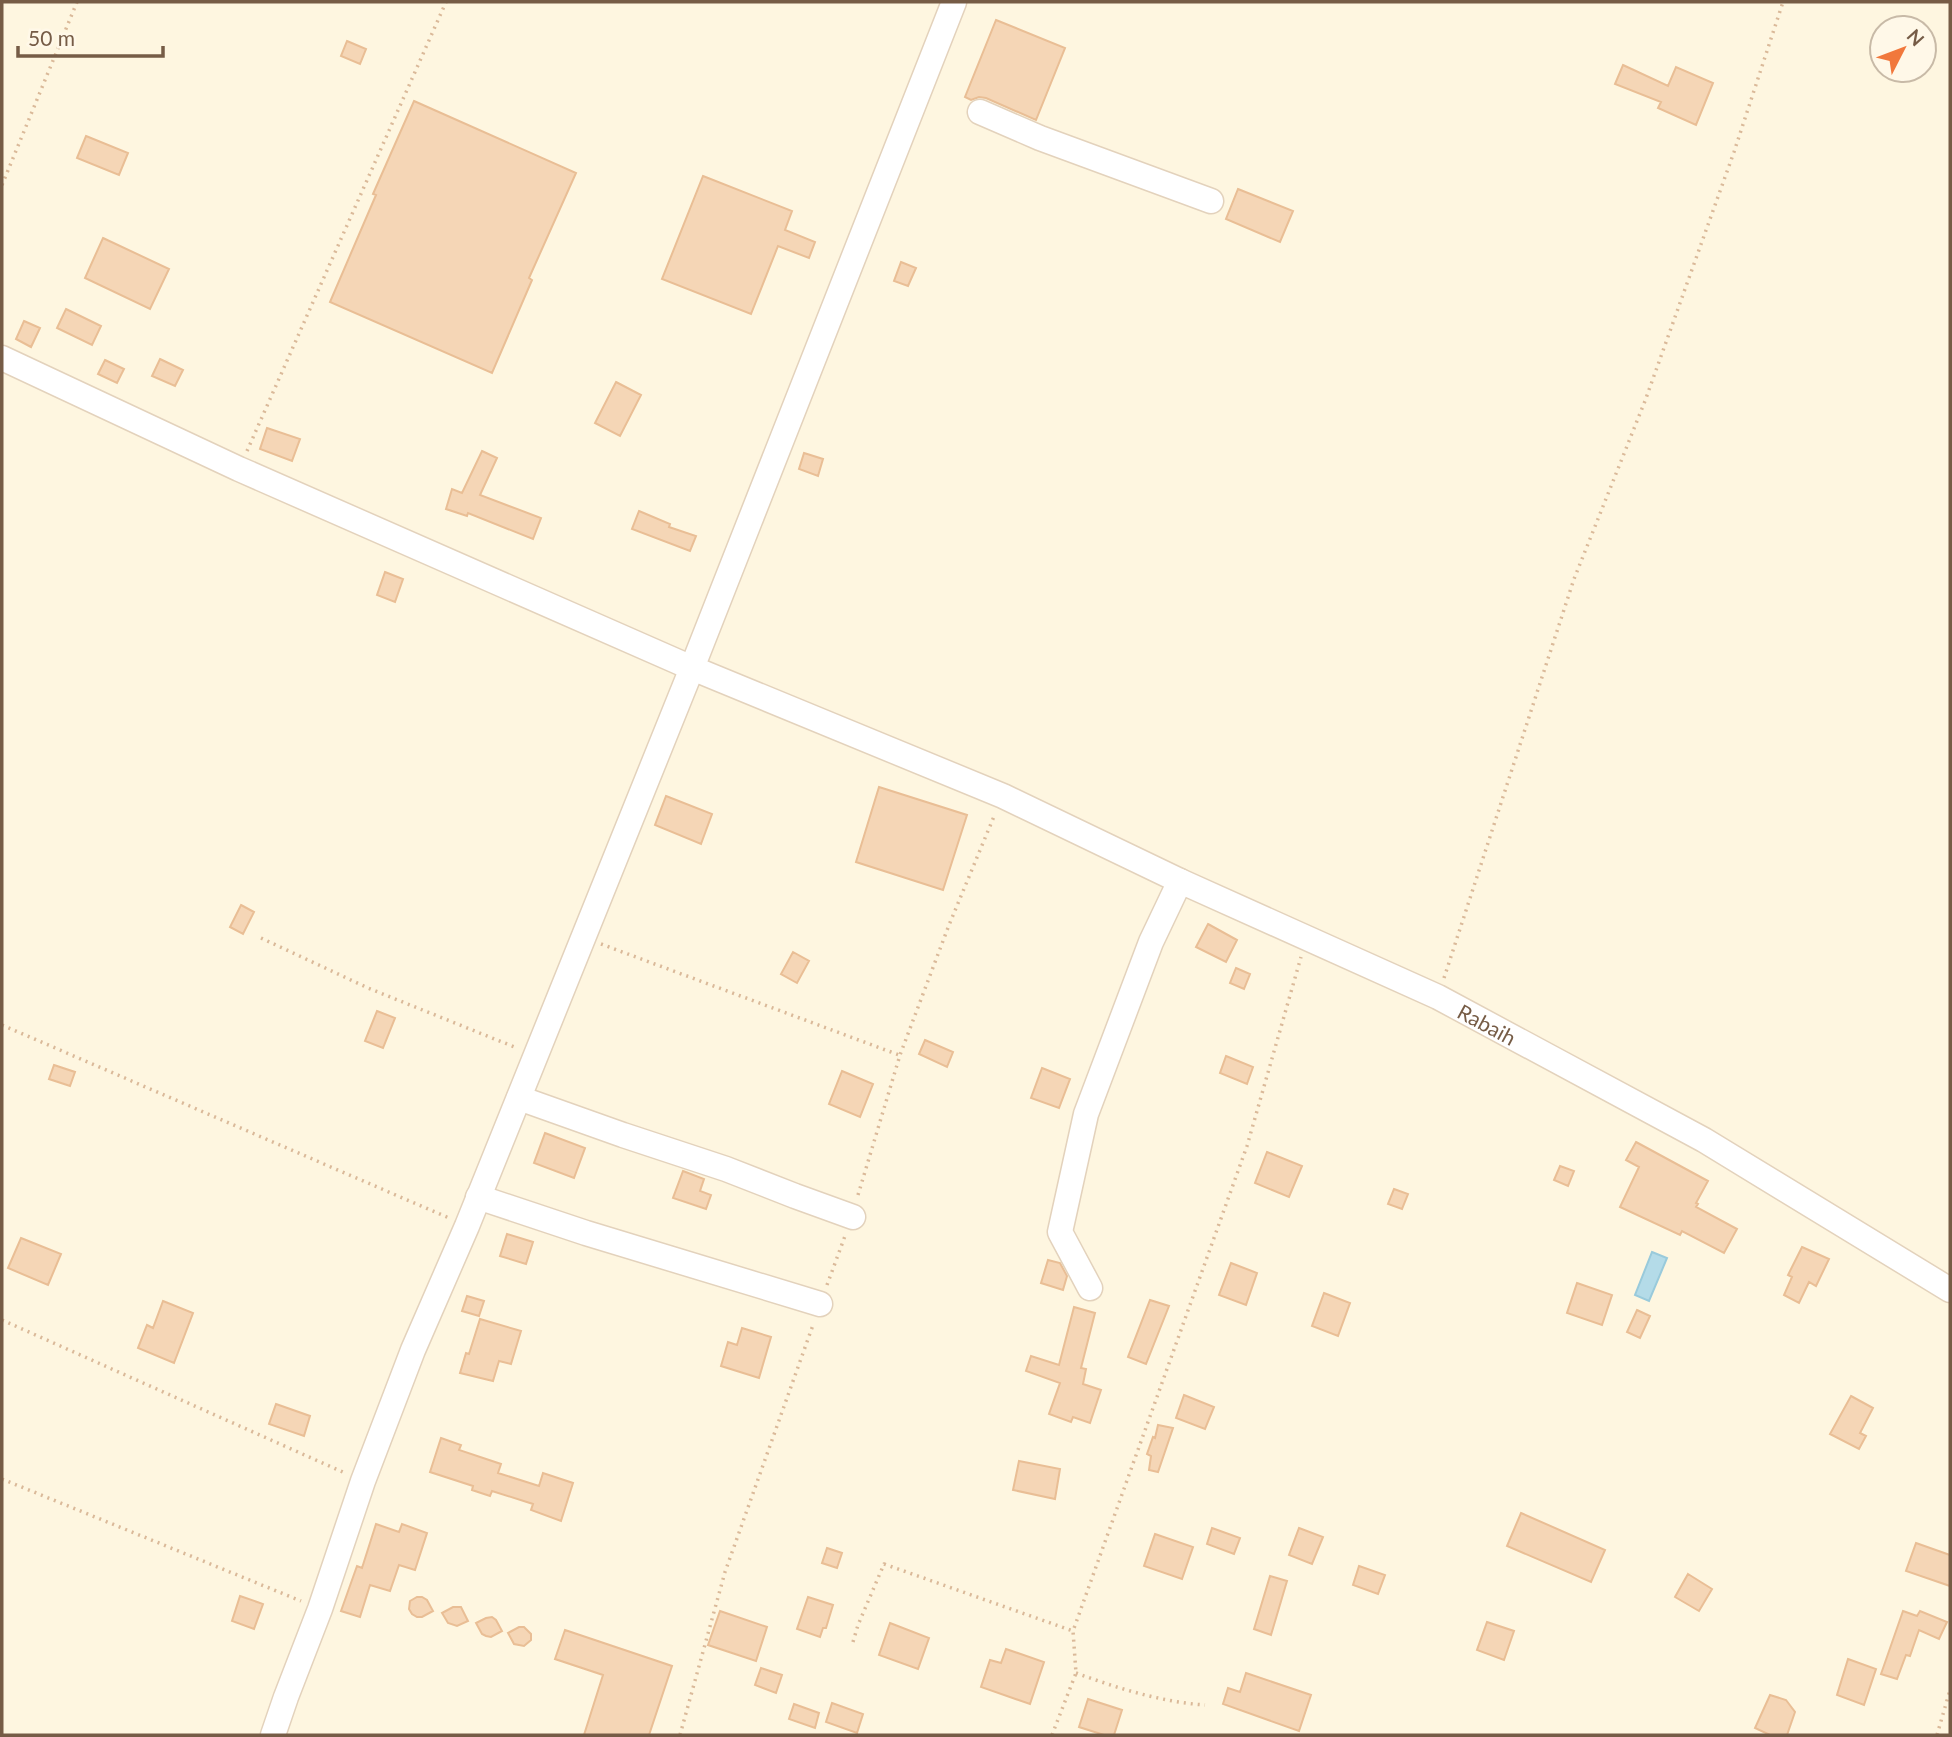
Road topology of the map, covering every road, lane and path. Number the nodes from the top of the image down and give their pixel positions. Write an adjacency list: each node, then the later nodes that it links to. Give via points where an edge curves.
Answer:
1 (77, 2): 6 (path)
2 (446, 2): 9 (path)
3 (954, 2): 10 (street)
4 (1783, 2): 16 (path, via 1645,401 1573,579)
5 (980, 112): 7 (street)
6 (2, 185)
7 (1211, 201)
8 (2, 358): 9 (street, Rabaih)
9 (239, 469): 10 (street, Rabaih)
10 (692, 668): 11 (street, Rabaih); 14 (street)
11 (1003, 796): 12 (street, Rabaih); 19 (path)
12 (1180, 881): 15 (street, Rabaih); 24 (street, via 1151,942 1086,1114 1060,1232)
13 (261, 938): 18 (path, via 368,988)
14 (583, 938): 18 (street); 19 (path)
15 (1307, 938): 16 (street, Rabaih); 31 (path, via 1247,1146)
16 (1438, 997): 25 (street, Rabaih, via 1704,1140)
17 (2, 1025): 23 (path)
18 (535, 1055): 20 (street)
19 (900, 1055): 22 (path)
20 (519, 1098): 21 (street); 22 (street)
21 (478, 1197): 23 (street); 26 (street)
22 (853, 1217): 26 (path)
23 (467, 1226): 29 (street)
24 (1090, 1288)
25 (1950, 1290)
26 (820, 1304): 37 (path, via 725,1572)
27 (2, 1320): 29 (path)
28 (2, 1479): 30 (path)
29 (363, 1481): 30 (street)
30 (320, 1609): 36 (street)
31 (1073, 1631): 32 (path, via 884,1564); 33 (path)
32 (853, 1642)
33 (1076, 1673): 35 (path, via 1184,1704); 38 (path)
34 (1950, 1690): 39 (path)
35 (1205, 1705)
36 (273, 1735)
37 (680, 1735)
38 (1052, 1735)
39 (1937, 1735)

